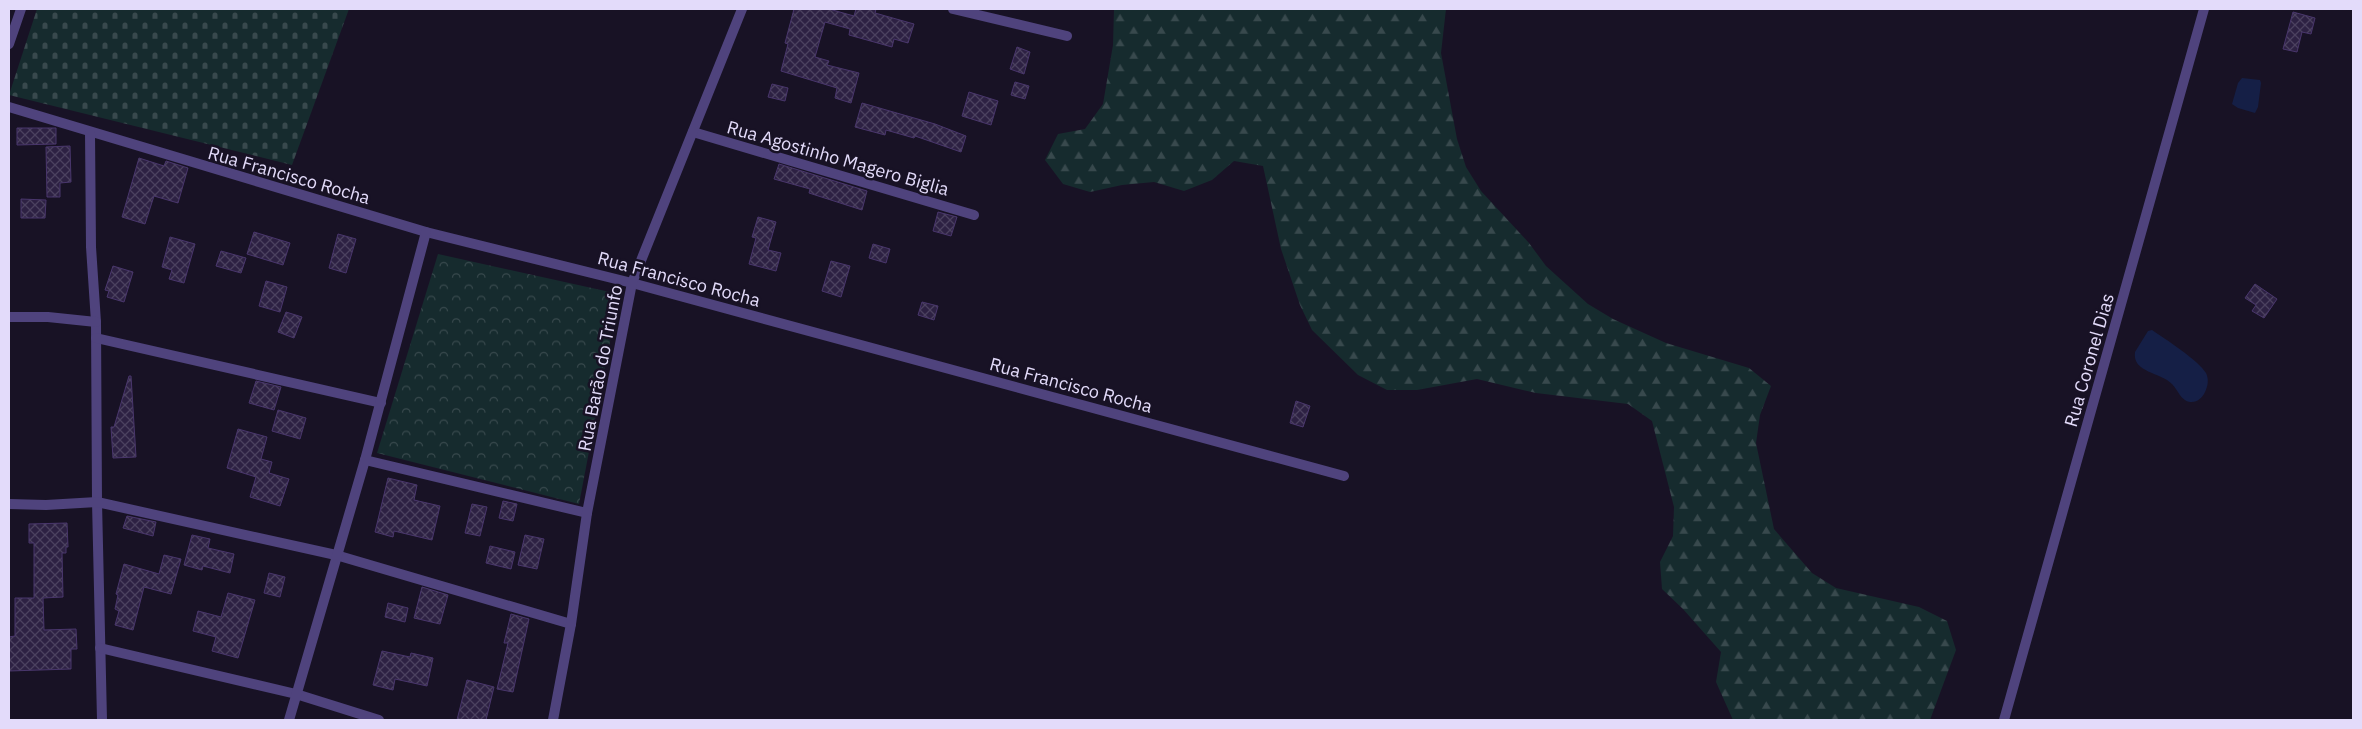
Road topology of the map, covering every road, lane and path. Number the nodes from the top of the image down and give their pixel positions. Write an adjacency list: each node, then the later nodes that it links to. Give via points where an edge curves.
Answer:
1 (21, 9): 6 (street)
2 (742, 9): 8 (street, Rua Barão do Triunfo)
3 (954, 9): 5 (street)
4 (2204, 9): 30 (street, Rua Coronel Dias)
5 (1067, 36)
6 (9, 44)
7 (9, 107): 9 (street, Rua Francisco Rocha)
8 (693, 132): 10 (street, Rua Agostinho Magero Biglia); 12 (street, Rua Barão do Triunfo)
9 (90, 133): 11 (street, Rua Francisco Rocha); 14 (street, via 91,247)
10 (974, 215)
11 (426, 232): 12 (street, Rua Francisco Rocha); 16 (street)
12 (632, 283): 18 (street, Rua Francisco Rocha); 21 (street, Rua Barão do Triunfo)
13 (9, 316): 14 (street)
14 (96, 322): 15 (street)
15 (96, 338): 16 (street); 19 (street)
16 (381, 403): 17 (street)
17 (366, 460): 21 (street); 22 (street)
18 (1344, 476)
19 (97, 502): 20 (street, via 46,506); 22 (street); 24 (street)
20 (9, 504)
21 (588, 512): 23 (street, Rua Barão do Triunfo)
22 (336, 555): 23 (street); 25 (street)
23 (571, 624): 29 (street, Rua Barão do Triunfo)
24 (100, 648): 25 (street); 26 (street)
25 (296, 694): 27 (street); 28 (street)
26 (102, 720)
27 (289, 720)
28 (379, 720)
29 (553, 720)
30 (2004, 720)

